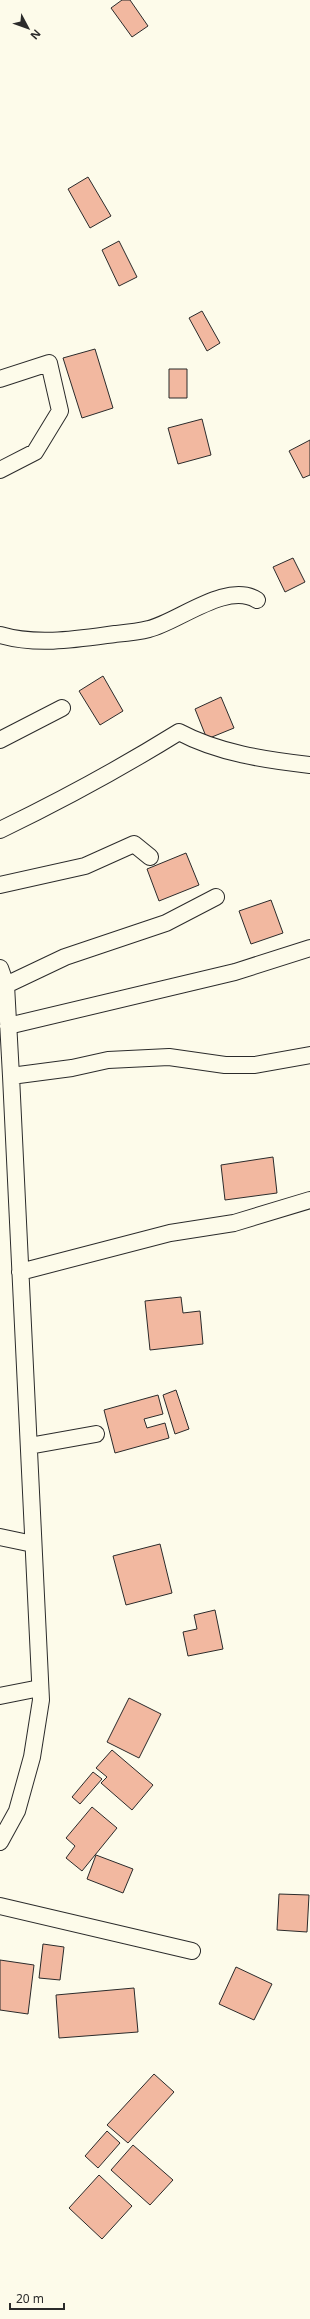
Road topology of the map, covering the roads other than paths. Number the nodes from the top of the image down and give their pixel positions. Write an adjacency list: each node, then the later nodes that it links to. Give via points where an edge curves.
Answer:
1 (0, 379): 2 (street, via 49,363 60,411 35,452)
2 (0, 470)
3 (257, 600): 4 (street, via 248,595 230,596 150,629 102,636 53,641 14,639)
4 (0, 635)
5 (62, 708): 6 (street)
6 (0, 740)
7 (310, 765): 8 (street, via 275,761 199,742 179,732 92,784)
8 (0, 830)
9 (150, 857): 10 (street, via 134,844 85,866)
10 (0, 884)
11 (216, 897): 14 (street, via 166,922 65,958)
12 (310, 948): 15 (street, via 236,972)
13 (0, 968): 14 (street)
14 (6, 985): 15 (street)
15 (8, 1026): 17 (street)
16 (310, 1055): 17 (street, via 255,1065 225,1065 169,1057 108,1060 72,1068)
17 (11, 1076): 19 (street)
18 (310, 1199): 19 (street, via 234,1224 170,1234)
19 (20, 1272): 21 (street)
20 (96, 1434): 21 (street)
21 (28, 1446): 23 (street)
22 (0, 1537): 23 (street)
23 (33, 1544): 24 (street)
24 (40, 1688): 25 (street); 26 (street, via 41,1700 32,1757 17,1811)
25 (0, 1696)
26 (0, 1842)
27 (0, 1906): 28 (street)
28 (192, 1951)

